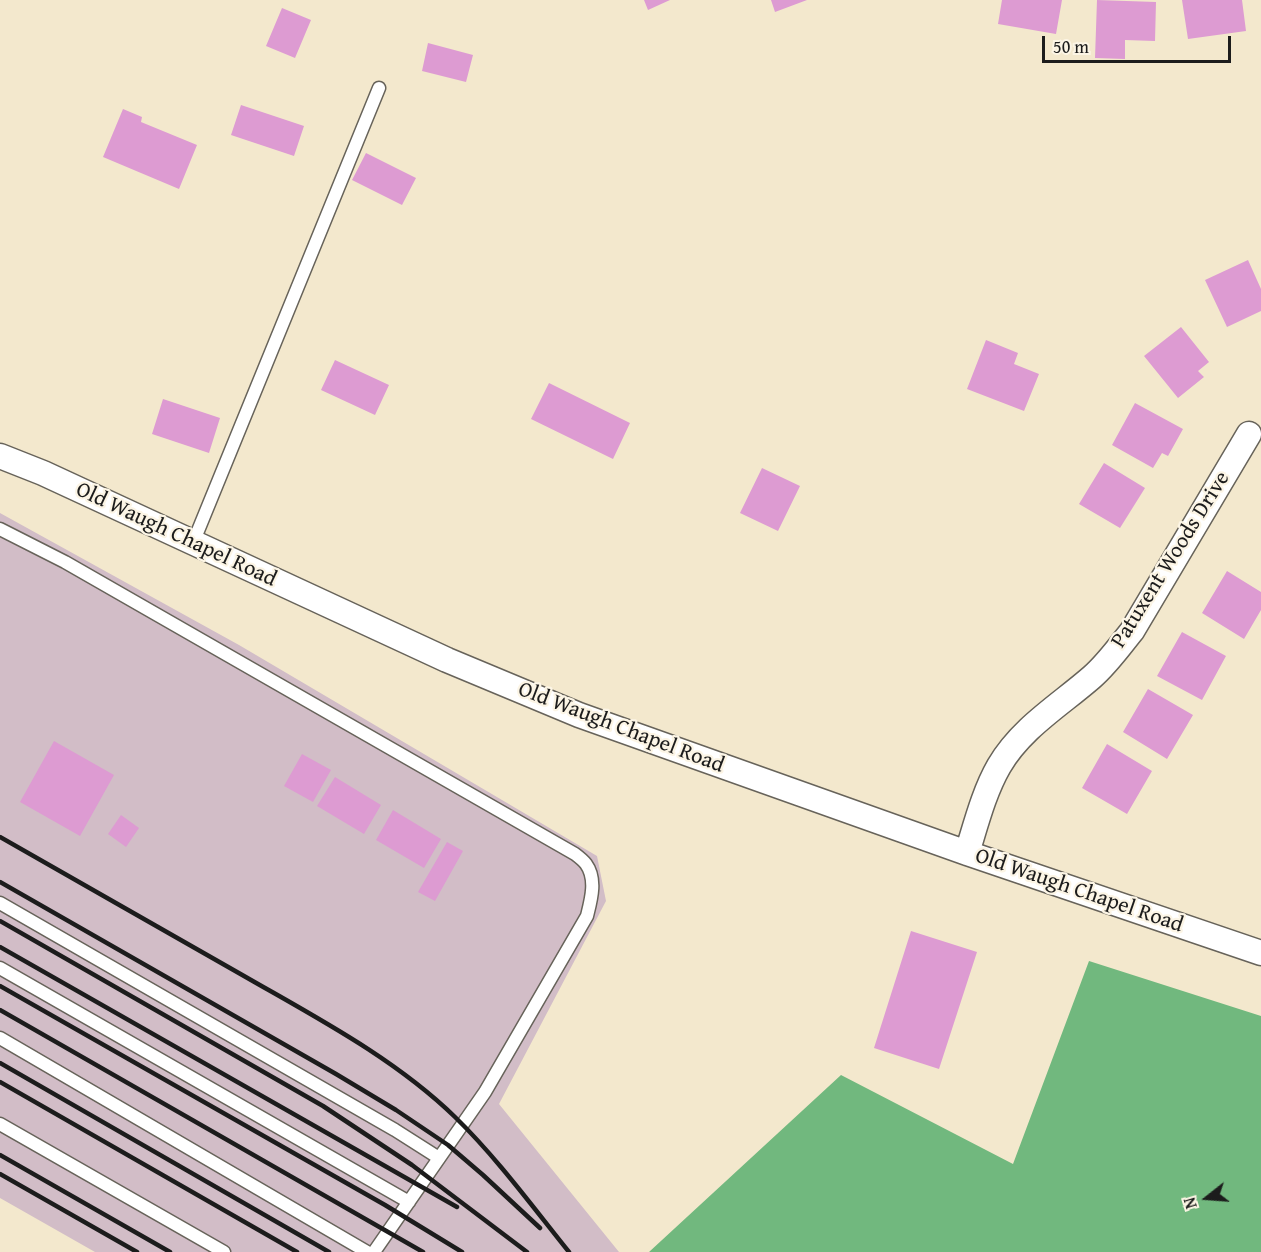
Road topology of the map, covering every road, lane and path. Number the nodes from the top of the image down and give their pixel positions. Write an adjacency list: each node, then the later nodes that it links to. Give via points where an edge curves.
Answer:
1 (379, 88): 5 (lane)
2 (1249, 434): 6 (street, Patuxent Woods Drive, via 1132,631 1093,676 1034,724 999,765)
3 (0, 456): 5 (street, Old Waugh Chapel Road)
4 (0, 529): 12 (lane, via 279,684 575,854 586,864 592,893 587,916 485,1092)
5 (193, 543): 6 (street, Old Waugh Chapel Road, via 447,660 579,715)
6 (967, 853): 8 (street, Old Waugh Chapel Road)
7 (0, 903): 12 (lane)
8 (1261, 953)
9 (0, 968): 13 (lane)
10 (0, 1038): 15 (lane)
11 (0, 1124): 14 (lane)
12 (439, 1158): 13 (lane)
13 (409, 1202): 16 (lane)
14 (224, 1252)
15 (367, 1252)
16 (374, 1252)

